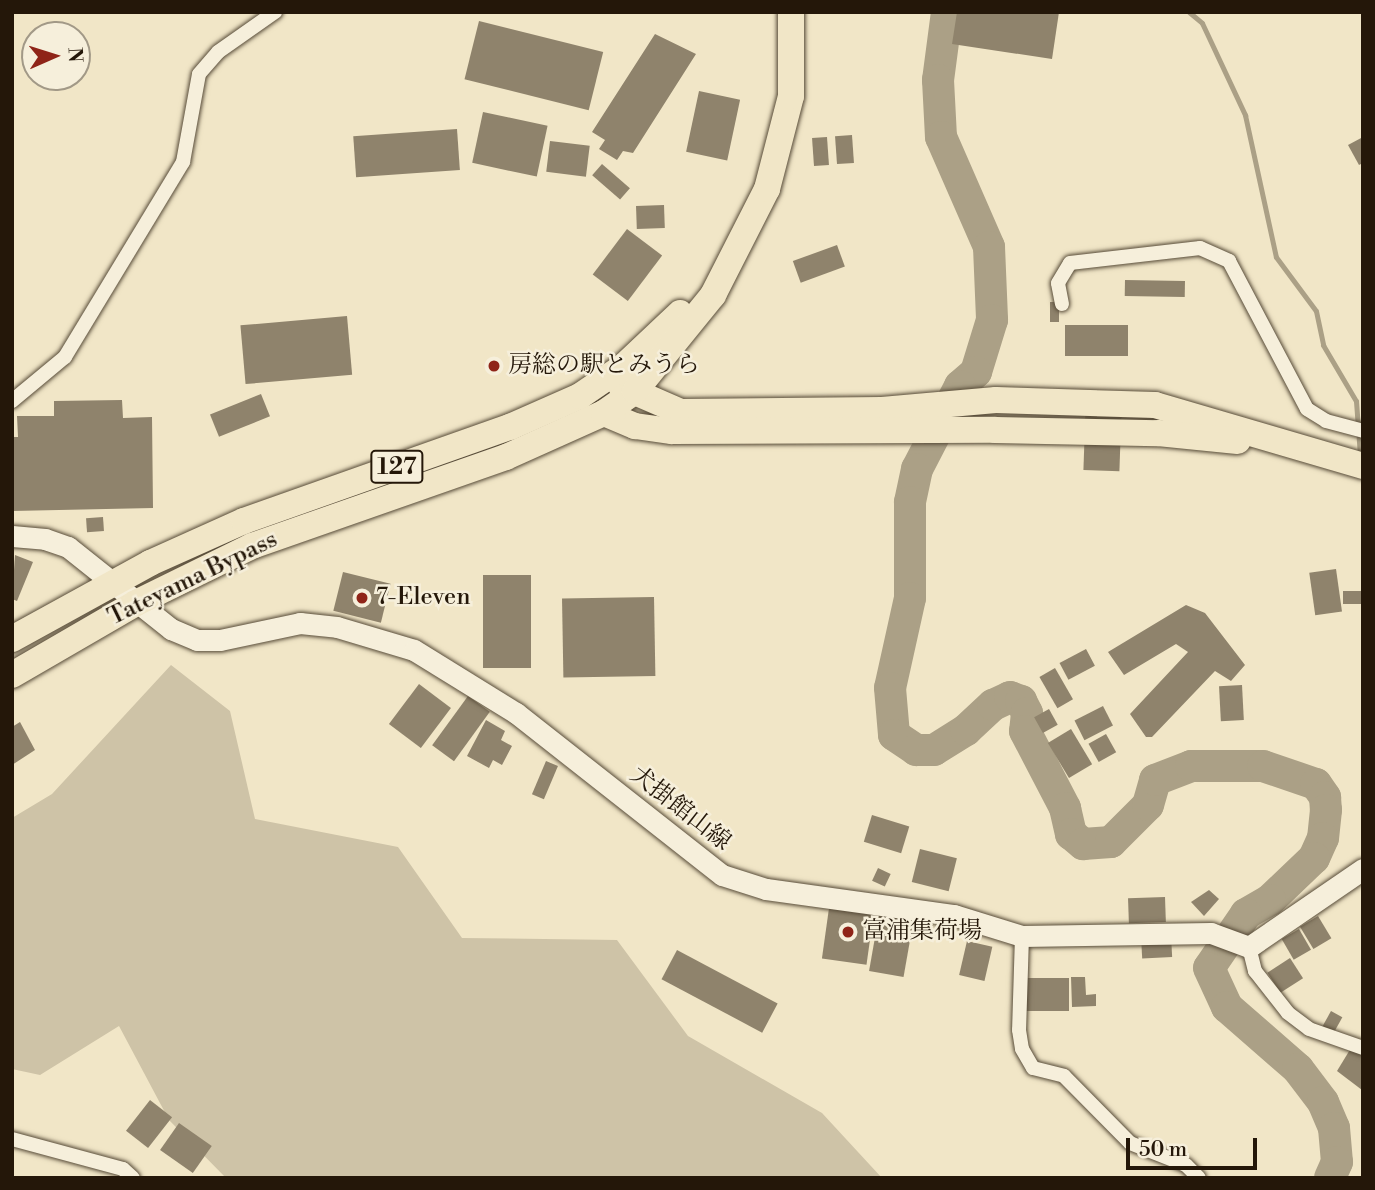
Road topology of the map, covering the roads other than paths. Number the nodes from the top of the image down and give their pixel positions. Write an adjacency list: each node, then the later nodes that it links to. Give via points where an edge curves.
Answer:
1 (275, 12): 7 (street, via 218,52 200,74 183,162 65,357)
2 (791, 12): 3 (highway, Tateyama Bypass / 127, via 794,57 786,128 774,171)
3 (744, 242): 5 (highway, Tateyama Bypass / 127, via 660,335); 6 (highway, Tateyama Bypass / 127, via 713,295)
4 (1062, 304): 10 (street, via 1058,283 1070,263 1200,248 1229,261 1307,409 1325,421)
5 (603, 380): 6 (highway); 8 (highway); 14 (highway, Tateyama Bypass / 127, via 510,426 244,521)
6 (635, 391): 8 (highway, Tateyama Bypass / 127); 9 (highway, via 681,412)
7 (12, 401)
8 (604, 413): 9 (highway, via 635,425 673,431); 15 (highway, Tateyama Bypass / 127, via 506,457 252,546)
9 (881, 420): 11 (highway, via 995,429 1158,433); 11 (highway, via 996,400 1155,405)
10 (1363, 431)
11 (1303, 447): 12 (highway)
12 (1363, 466)
13 (12, 536): 14 (main road, 犬掛館山線, via 68,547)
14 (117, 583): 15 (main road, 犬掛館山線); 16 (highway, Tateyama Bypass / 127)
15 (136, 603): 17 (highway, Tateyama Bypass / 127); 19 (main road, 犬掛館山線, via 172,629 197,640 220,640 300,623 337,627 414,650 516,713 722,875 766,889 954,915)
16 (12, 639)
17 (12, 675)
18 (1363, 869): 20 (main road)
19 (1022, 936): 20 (main road, 犬掛館山線, via 1211,933); 24 (street, via 1019,1030 1022,1049 1033,1068 1064,1076 1130,1143 1186,1165)
20 (1246, 946): 21 (street, via 1255,971 1288,1013 1309,1029)
21 (1363, 1048)
22 (12, 1139): 23 (street, via 123,1169)
23 (133, 1178)
24 (1199, 1178)

